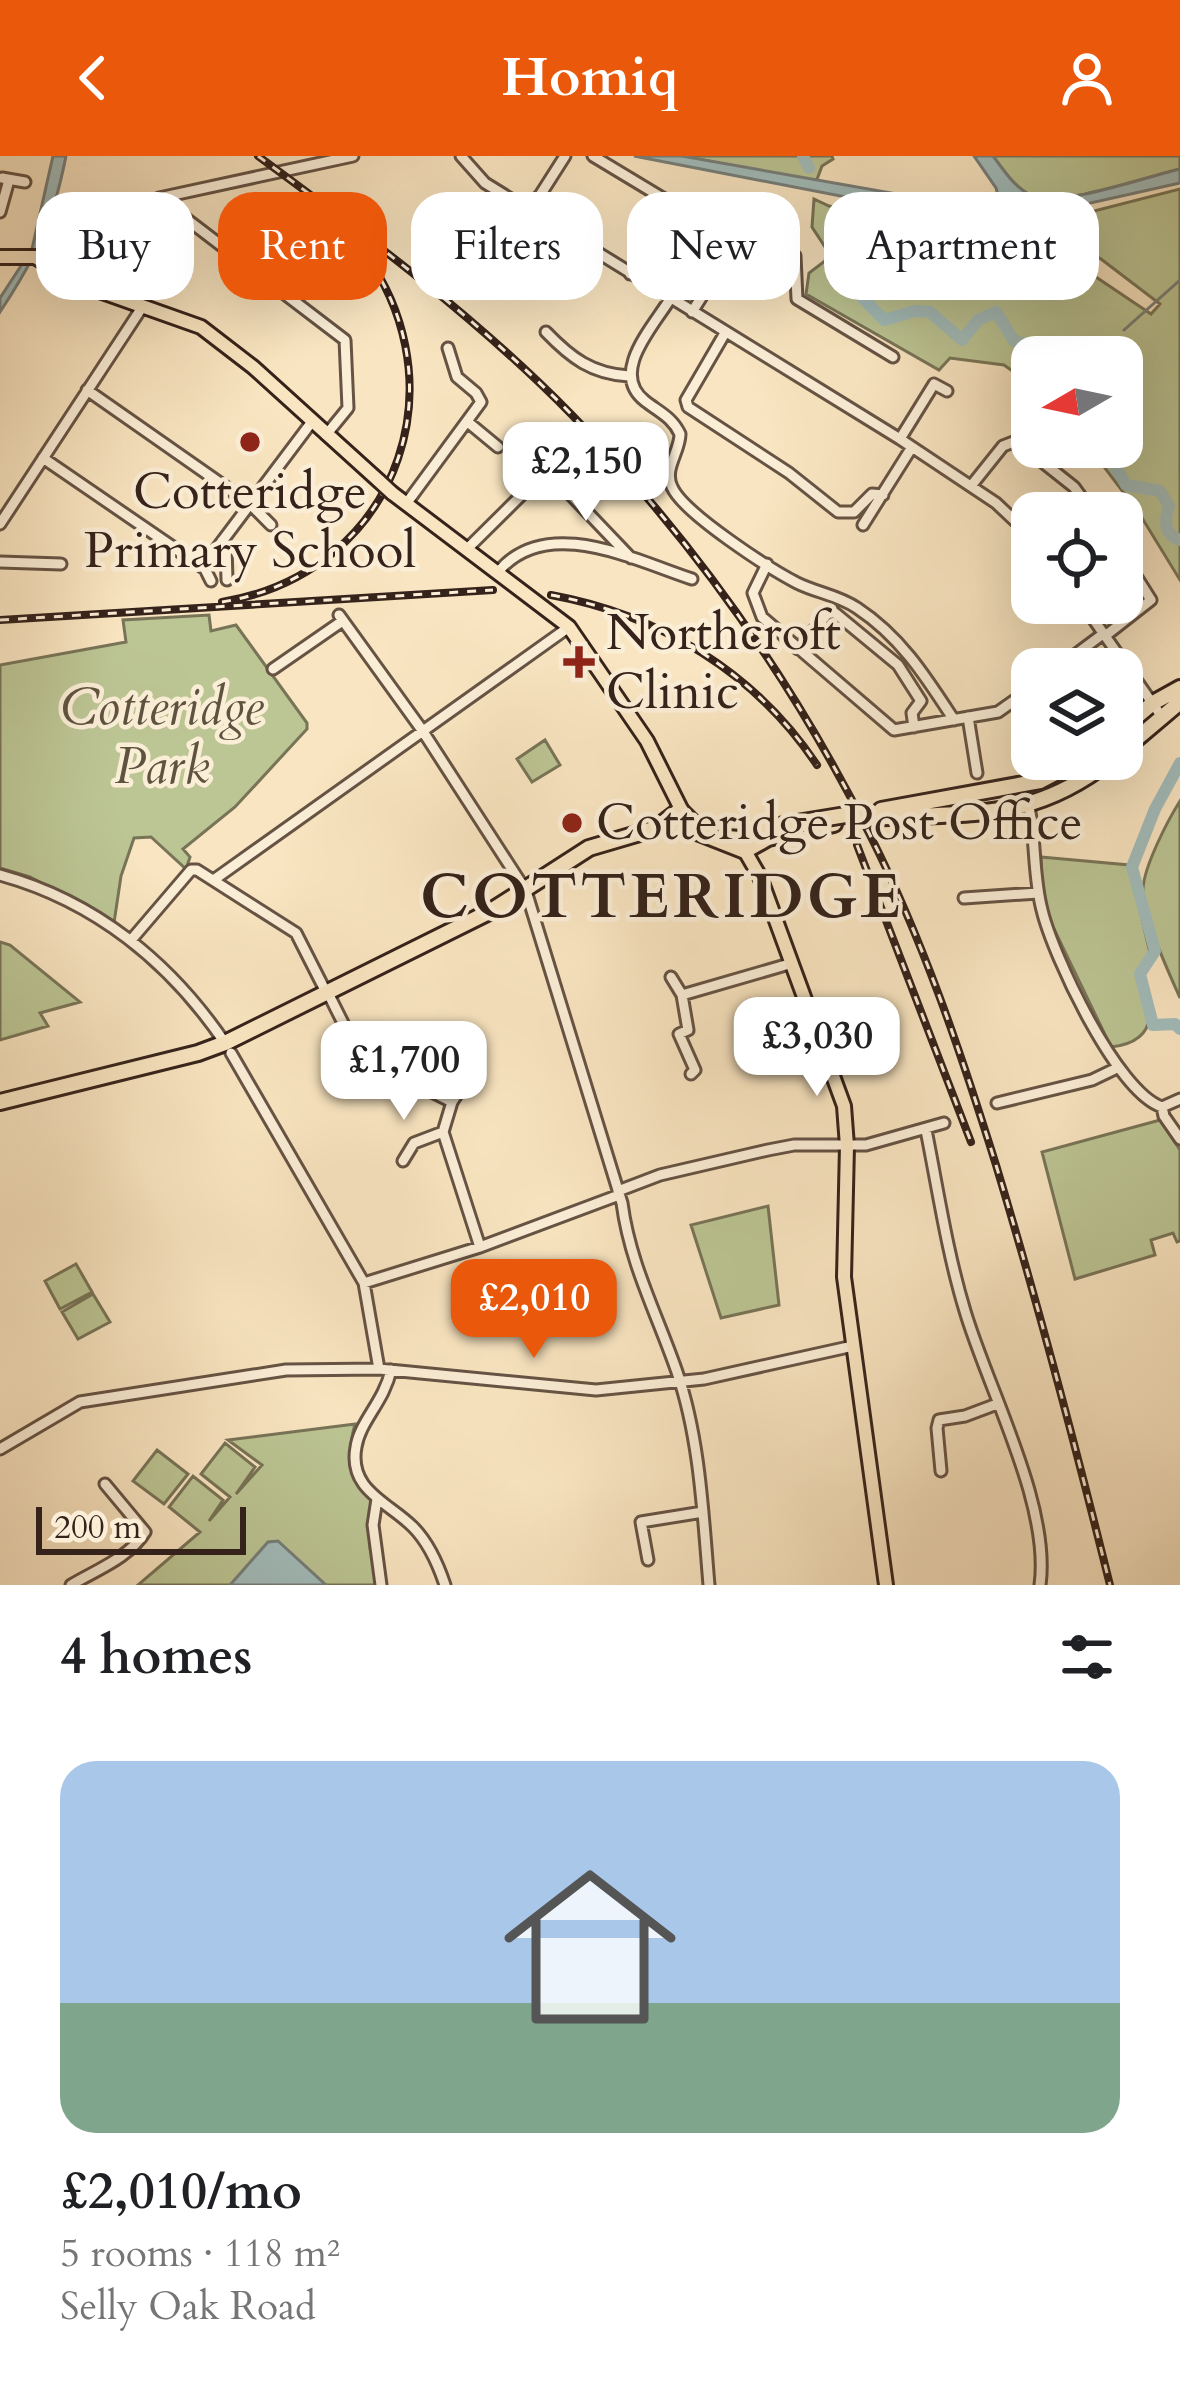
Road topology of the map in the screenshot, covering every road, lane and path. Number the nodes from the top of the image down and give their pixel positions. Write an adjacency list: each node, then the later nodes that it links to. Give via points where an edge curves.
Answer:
1 (353, 156): 7 (street)
2 (461, 156): 8 (street)
3 (565, 156): 9 (street)
4 (593, 156): 10 (street)
5 (6, 179): 6 (street); 11 (street)
6 (25, 182)
7 (187, 192)
8 (499, 192)
9 (542, 192)
10 (650, 192)
11 (0, 212)
12 (194, 225): 31 (street, via 345,340 348,408)
13 (0, 257): 14 (main road)
14 (36, 260)
15 (119, 300): 20 (main road)
16 (669, 300): 26 (street)
17 (672, 300): 21 (street)
18 (700, 300): 21 (street)
19 (798, 300): 25 (street)
20 (142, 309): 27 (street); 29 (main road, via 219,338)
21 (692, 312): 23 (street)
22 (546, 332): 26 (street, via 590,369)
23 (725, 332): 32 (street); 40 (street, via 688,407 838,512)
24 (448, 349): 30 (street, via 457,377 480,399)
25 (893, 357)
26 (629, 376): 52 (street, via 634,391 680,434 668,474 675,494)
27 (87, 390): 36 (street); 41 (street)
28 (947, 391): 32 (street, via 934,384)
29 (311, 423): 31 (main road); 41 (street)
30 (469, 423): 35 (street); 42 (street)
31 (326, 435): 42 (main road, bridge)
32 (900, 439): 34 (street)
33 (576, 441): 37 (street)
34 (912, 446): 38 (street); 40 (street)
35 (498, 447)
36 (43, 458): 44 (street); 53 (street)
37 (548, 471): 48 (street); 49 (street)
38 (971, 486): 39 (street, via 1012,440); 43 (street)
39 (1077, 492)
40 (883, 495): 45 (street)
41 (250, 504): 46 (street); 47 (street)
42 (406, 504): 48 (main road)
43 (1011, 515)
44 (0, 524)
45 (863, 524)
46 (271, 525)
47 (222, 542): 53 (street); 56 (street)
48 (467, 549): 54 (main road)
49 (633, 560): 54 (street, via 558,542 534,546); 55 (street)
50 (0, 562): 51 (street)
51 (61, 564)
52 (766, 564): 63 (street, via 753,601); 71 (street, via 861,610 912,655)
53 (205, 569): 57 (street)
54 (498, 572): 60 (main road)
55 (692, 578)
56 (226, 580)
57 (211, 581)
58 (1096, 624): 61 (street)
59 (1119, 624): 61 (street)
60 (569, 627): 74 (street); 81 (main road, via 626,707 673,792)
61 (1104, 635): 62 (street); 68 (street)
62 (1086, 648)
63 (798, 649): 73 (street, via 895,730); 73 (street, via 835,613 898,665 921,701)
64 (272, 669): 74 (street, via 340,618)
65 (1180, 688): 68 (highway)
66 (1180, 702): 68 (highway)
67 (1011, 704): 69 (street)
68 (1157, 710): 70 (highway); 72 (highway)
69 (968, 717): 71 (street); 75 (street)
70 (1143, 718)
71 (954, 720): 73 (street)
72 (1143, 726)
73 (914, 727)
74 (422, 730): 84 (street); 85 (street)
75 (977, 773)
76 (1037, 780): 78 (highway)
77 (1084, 780): 79 (highway)
78 (1023, 784): 79 (highway); 80 (highway)
79 (1029, 806): 80 (highway); 86 (street)
80 (874, 815): 82 (highway, bridge); 82 (highway, bridge, via 766,828)
81 (675, 818): 82 (highway); 85 (highway, via 589,848)
82 (744, 844): 89 (main road)
83 (0, 875): 88 (street)
84 (215, 879): 88 (street, via 191,870); 91 (street, via 296,933)
85 (526, 890): 91 (highway); 110 (street)
86 (1038, 893): 87 (street); 96 (street, via 1055,946)
87 (972, 902)
88 (132, 939): 93 (street, via 187,989)
89 (789, 964): 92 (street); 108 (main road, via 844,1106)
90 (671, 977): 92 (street)
91 (328, 993): 93 (highway); 95 (street)
92 (682, 995): 97 (street, via 693,1031 679,1034 680,1043)
93 (228, 1048): 100 (highway); 112 (street)
94 (460, 1063): 101 (street, via 464,1084)
95 (364, 1065)
96 (1117, 1068): 102 (street); 103 (street)
97 (697, 1070)
98 (432, 1092): 101 (street)
99 (1180, 1099): 103 (street)
100 (0, 1102)
101 (452, 1102): 106 (street)
102 (997, 1103)
103 (1157, 1105): 107 (street)
104 (944, 1123): 105 (street)
105 (926, 1130): 108 (street); 117 (street, via 963,1305)
106 (443, 1132): 109 (street, via 414,1143); 111 (street)
107 (1180, 1139)
108 (847, 1146): 110 (street, via 768,1150); 113 (main road, via 842,1245)
109 (404, 1161)
110 (618, 1193): 111 (street); 116 (street, via 631,1254)
111 (481, 1247): 112 (street)
112 (364, 1283): 114 (street)
113 (853, 1346): 116 (street); 130 (main road)
114 (379, 1369): 115 (street); 118 (street, via 286,1370 107,1395)
115 (391, 1370): 116 (street, via 596,1390); 121 (street, via 355,1454 363,1486)
116 (679, 1380): 122 (street)
117 (997, 1404): 119 (street, via 941,1418); 131 (street, via 1036,1528)
118 (2, 1444)
119 (944, 1466)
120 (125, 1483): 123 (street, via 108,1488)
121 (377, 1499): 127 (street); 128 (street, via 421,1536)
122 (703, 1512): 125 (street, via 641,1522); 129 (street)
123 (145, 1532): 124 (street); 126 (street)
124 (158, 1538)
125 (648, 1560)
126 (71, 1585)
127 (381, 1585)
128 (445, 1585)
129 (709, 1585)
130 (886, 1585)
131 (1040, 1585)

